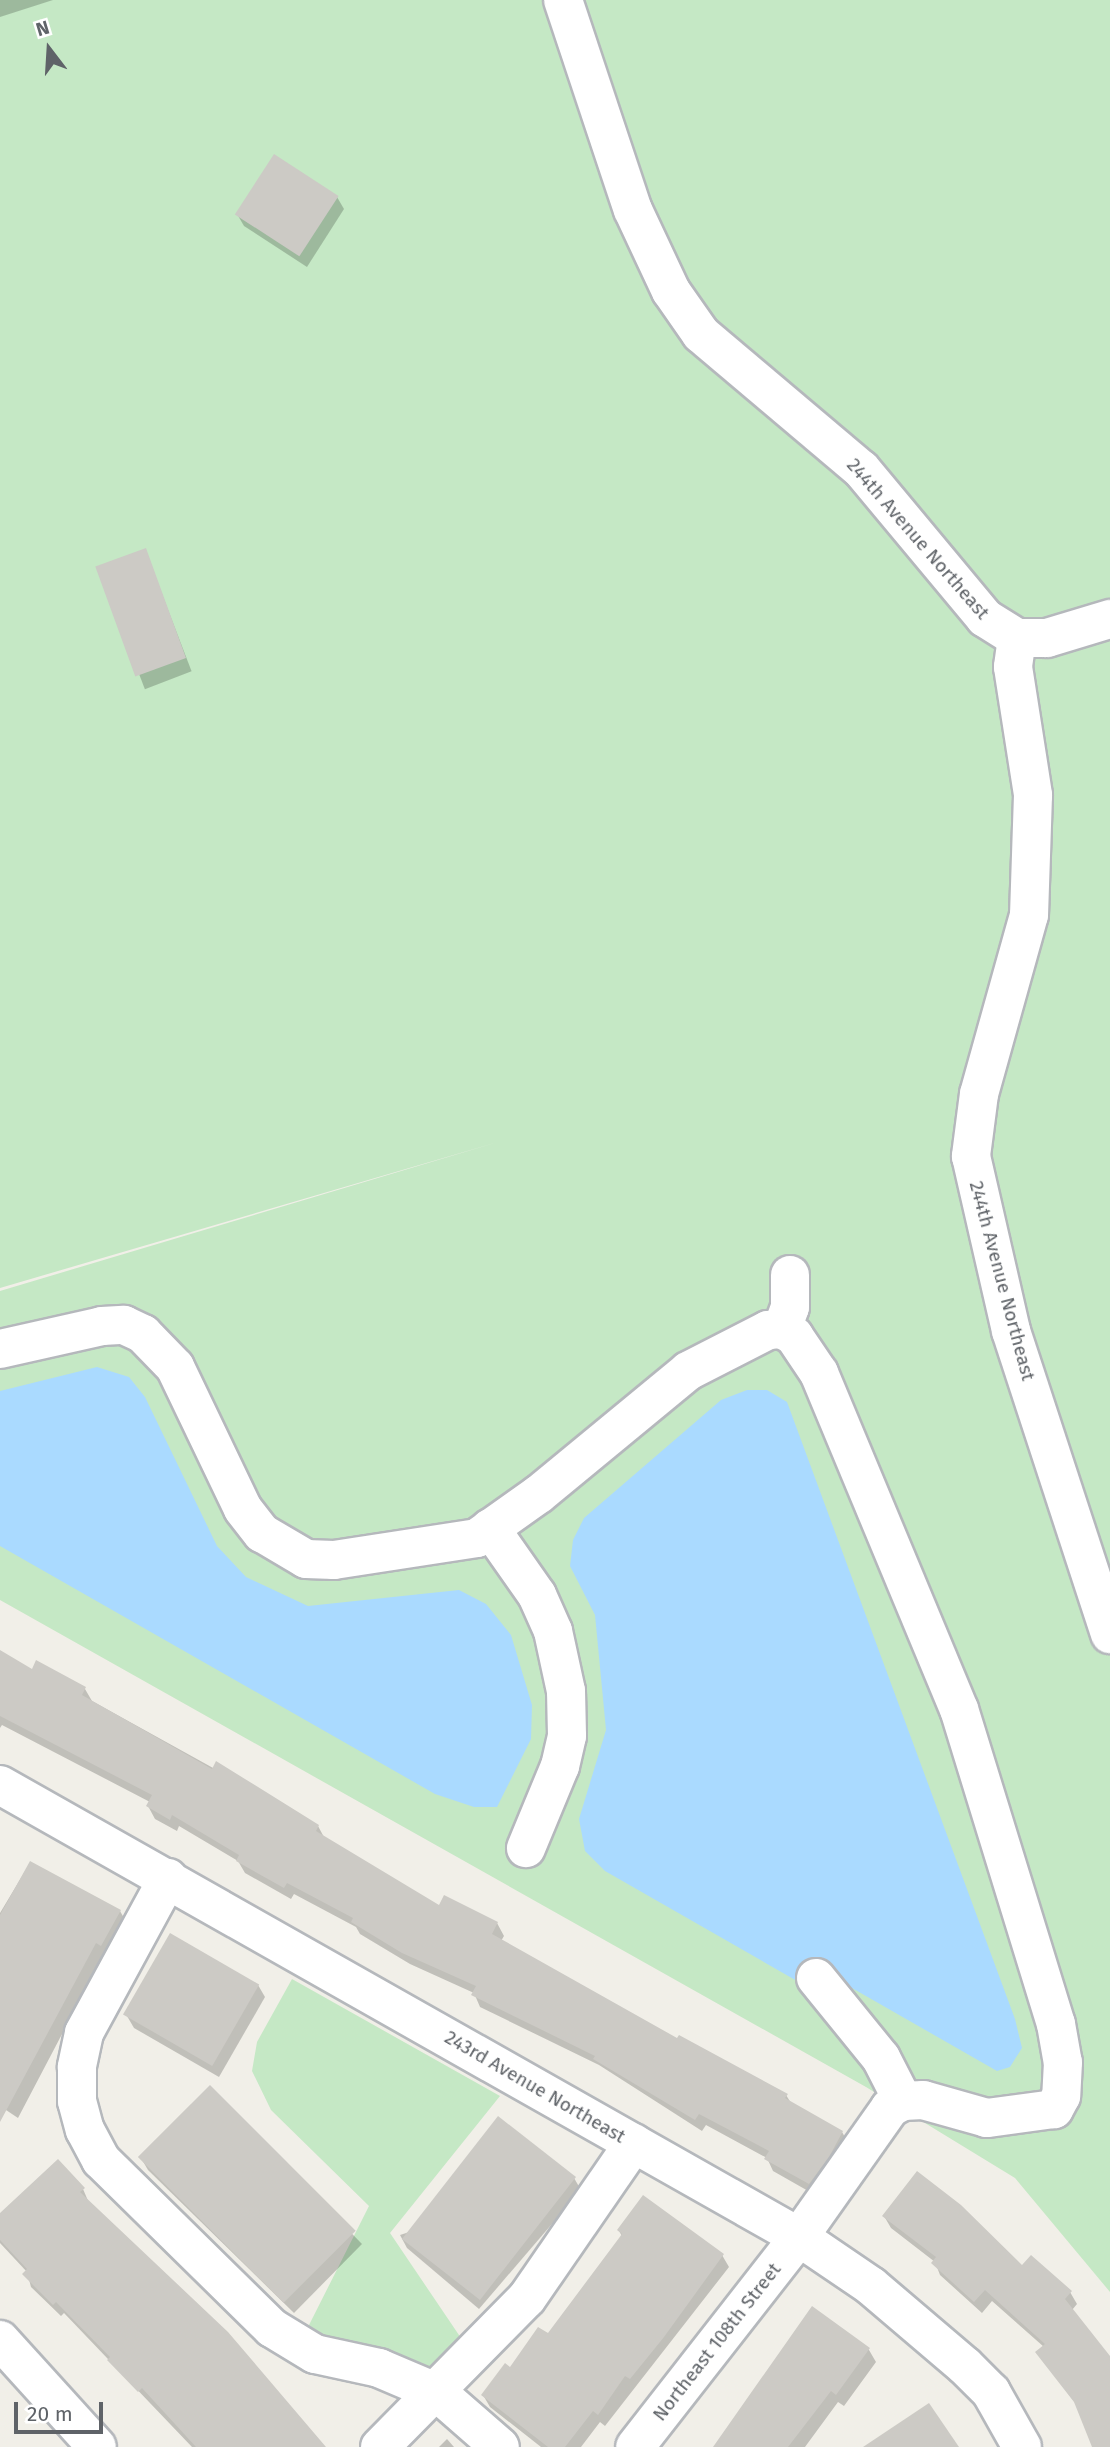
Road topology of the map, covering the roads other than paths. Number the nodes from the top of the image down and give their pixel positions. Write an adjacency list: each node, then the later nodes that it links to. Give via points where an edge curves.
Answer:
1 (563, 0): 3 (street, 244th Avenue Northeast, via 633,210 671,291 701,334 861,469 985,618)
2 (1110, 619): 3 (street, via 1047,638)
3 (1017, 638): 8 (street, 244th Avenue Northeast, via 1013,667 1033,796 1029,915 979,1094 971,1156 1011,1331)
4 (790, 1275): 5 (street, via 790,1307)
5 (782, 1329): 7 (street, via 768,1330 688,1371 539,1494); 13 (street, via 799,1342 820,1373 958,1709 1056,2024 1063,2062 1061,2096 1054,2109 1034,2114 987,2118 923,2100)
6 (0, 1349): 7 (street, via 102,1326 124,1325 143,1334 175,1367 243,1509 262,1533 306,1559 334,1560 454,1545)
7 (490, 1528): 10 (street, via 537,1595 553,1631 566,1692 566,1737 560,1766)
8 (1110, 1634)
9 (1, 1789): 11 (street, 243rd Avenue Northeast)
10 (526, 1848)
11 (167, 1878): 14 (street, 243rd Avenue Northeast); 17 (street, via 84,2033 77,2101 85,2130 125,2187 272,2328 315,2354 379,2368)
12 (816, 1978): 13 (street, via 881,2058)
13 (903, 2101): 15 (street, Northeast 108th Street, via 879,2120)
14 (634, 2143): 15 (street, 243rd Avenue Northeast); 17 (street, via 527,2298)
15 (799, 2237): 21 (street, Northeast 108th Street); 22 (street, 243rd Avenue Northeast, via 871,2286 965,2366 991,2392)
16 (0, 2340): 18 (street)
17 (438, 2393): 19 (street); 20 (street)
18 (97, 2447)
19 (380, 2447)
20 (500, 2447)
21 (635, 2447)
22 (1022, 2447)

